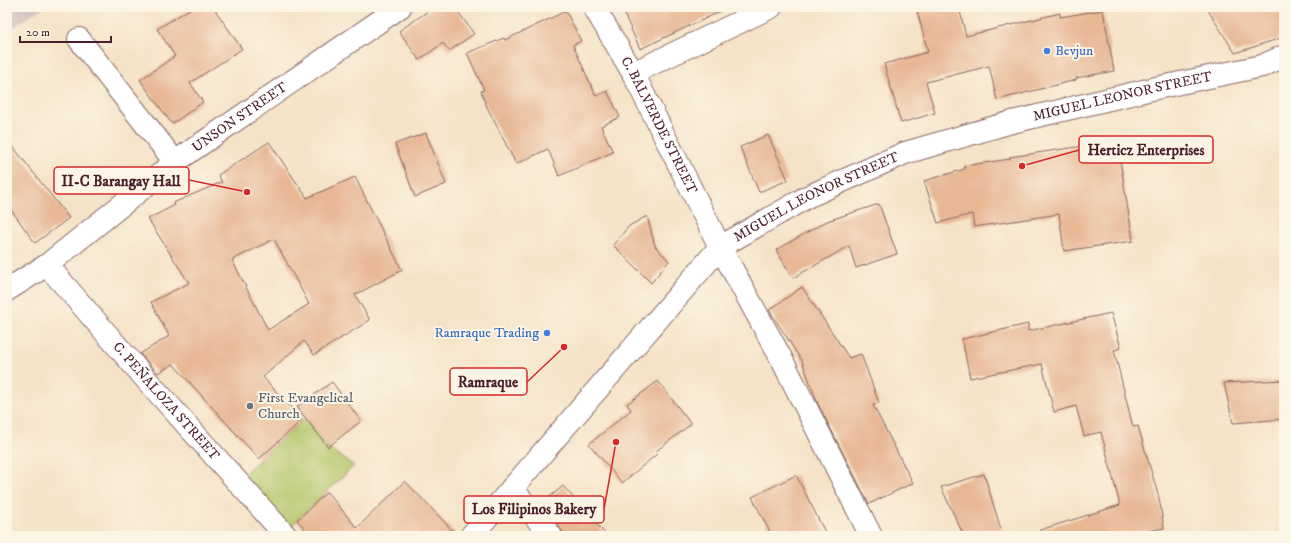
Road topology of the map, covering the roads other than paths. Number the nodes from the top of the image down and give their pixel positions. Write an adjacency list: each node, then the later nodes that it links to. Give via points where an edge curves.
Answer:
1 (400, 7): 7 (street, UNSON STREET)
2 (594, 7): 6 (street, C. BALVERDE STREET)
3 (771, 7): 6 (street)
4 (79, 39): 7 (street)
5 (1284, 56): 8 (street, MIGUEL LEONOR STREET, via 1262,66 1012,122 905,153 807,197)
6 (633, 73): 8 (street, C. BALVERDE STREET)
7 (175, 162): 9 (street, UNSON STREET)
8 (720, 247): 11 (street, MIGUEL LEONOR STREET); 15 (street, C. BALVERDE STREET, via 781,358)
9 (47, 265): 10 (street, UNSON STREET); 12 (street, C. PEÑALOZA STREET)
10 (7, 290)
11 (512, 488): 13 (street, MIGUEL LEONOR STREET); 14 (street)
12 (286, 536)
13 (471, 536)
14 (551, 536)
15 (871, 536)

